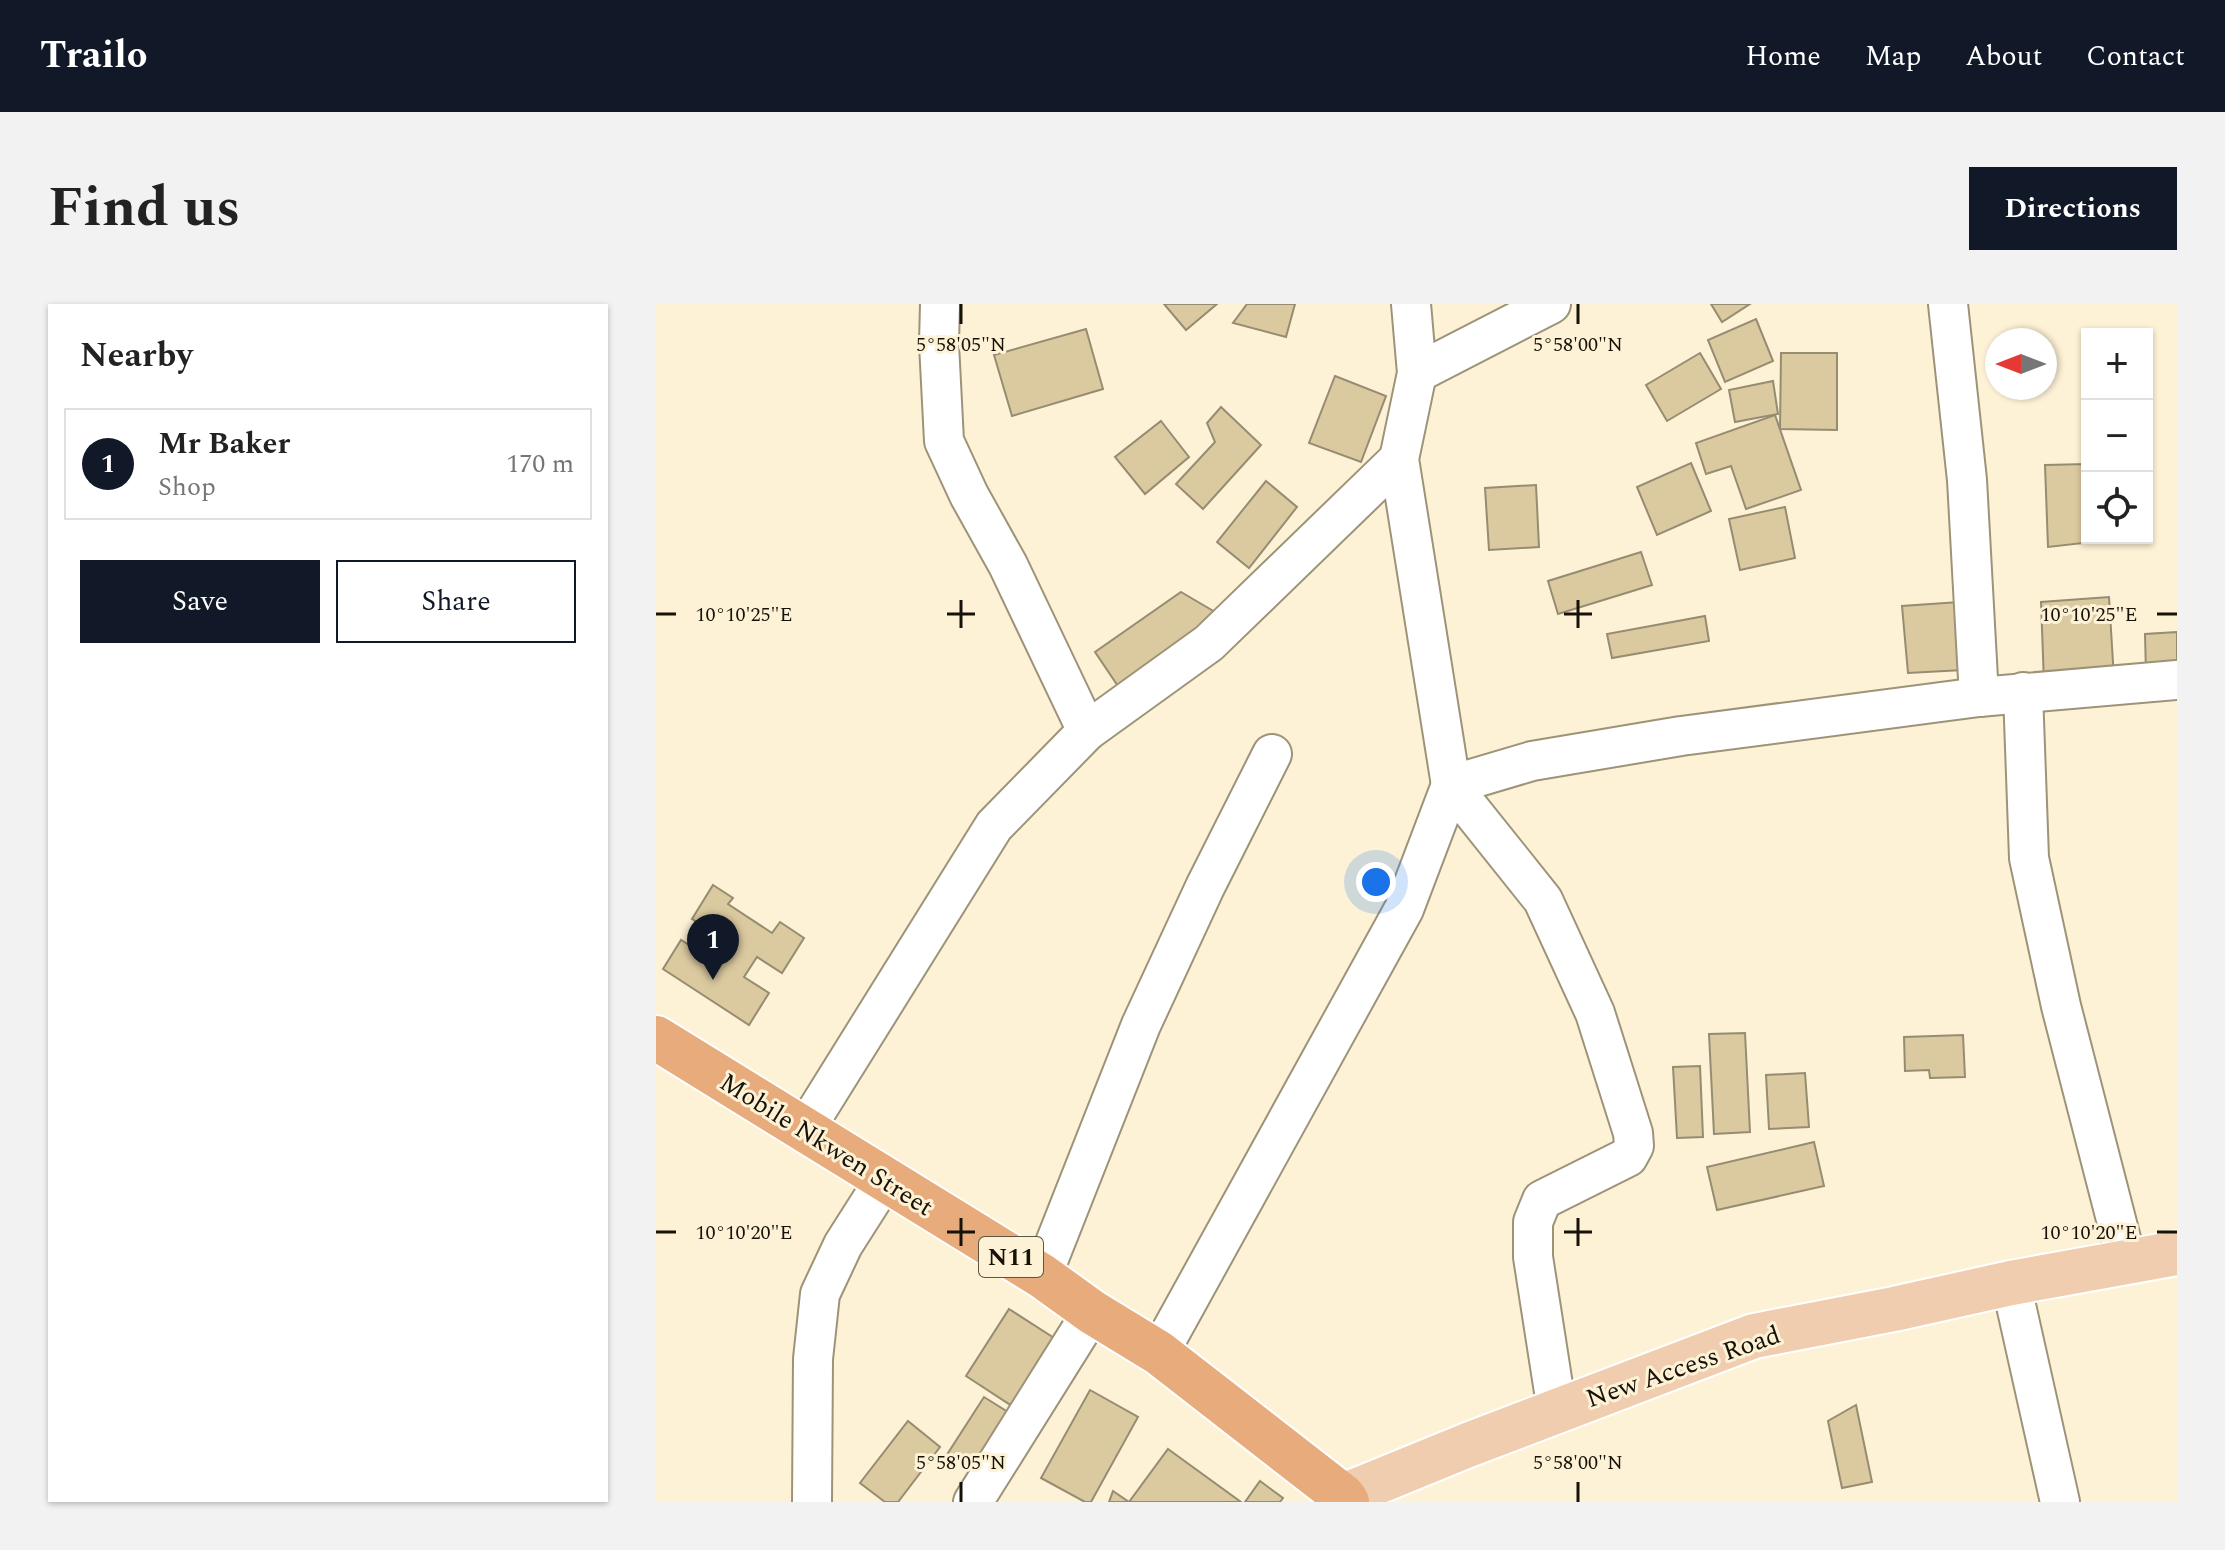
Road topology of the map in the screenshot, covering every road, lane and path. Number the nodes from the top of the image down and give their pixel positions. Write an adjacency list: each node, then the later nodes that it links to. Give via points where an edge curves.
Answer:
1 (940, 304): 10 (street, via 944,441)
2 (1411, 304): 5 (street)
3 (1551, 304): 5 (street)
4 (1948, 304): 9 (street, via 1967,480)
5 (1417, 373): 6 (street)
6 (1399, 459): 10 (street, via 1209,643); 12 (street)
7 (2177, 680): 8 (street)
8 (2023, 692): 9 (street); 17 (street, via 2029,858)
9 (1979, 697): 12 (street, via 1666,738 1532,761)
10 (1087, 731): 14 (street, via 994,826)
11 (1272, 754): 18 (street, via 1141,1025)
12 (1451, 785): 21 (street, via 1404,909); 22 (street, via 1543,900 1595,1013 1633,1133 1628,1157 1542,1200 1533,1222 1534,1271)
13 (656, 1038): 14 (highway, Mobile Nkwen Street / N11)
14 (804, 1131): 15 (highway, Mobile Nkwen Street / N11)
15 (885, 1179): 18 (highway, Mobile Nkwen Street / N11); 24 (street, via 843,1245 820,1294 813,1359)
16 (2177, 1253): 17 (main road, New Access Road)
17 (2127, 1262): 19 (main road, New Access Road)
18 (1042, 1276): 20 (highway, Mobile Nkwen Street / N11)
19 (2011, 1283): 22 (main road, New Access Road, via 1754,1336); 26 (street)
20 (1092, 1312): 21 (highway, Mobile Nkwen Street / N11); 25 (street)
21 (1159, 1353): 23 (highway, Mobile Nkwen Street / N11)
22 (1557, 1411): 23 (main road, New Access Road)
23 (1345, 1499)
24 (812, 1502)
25 (973, 1502)
26 (2060, 1502)

